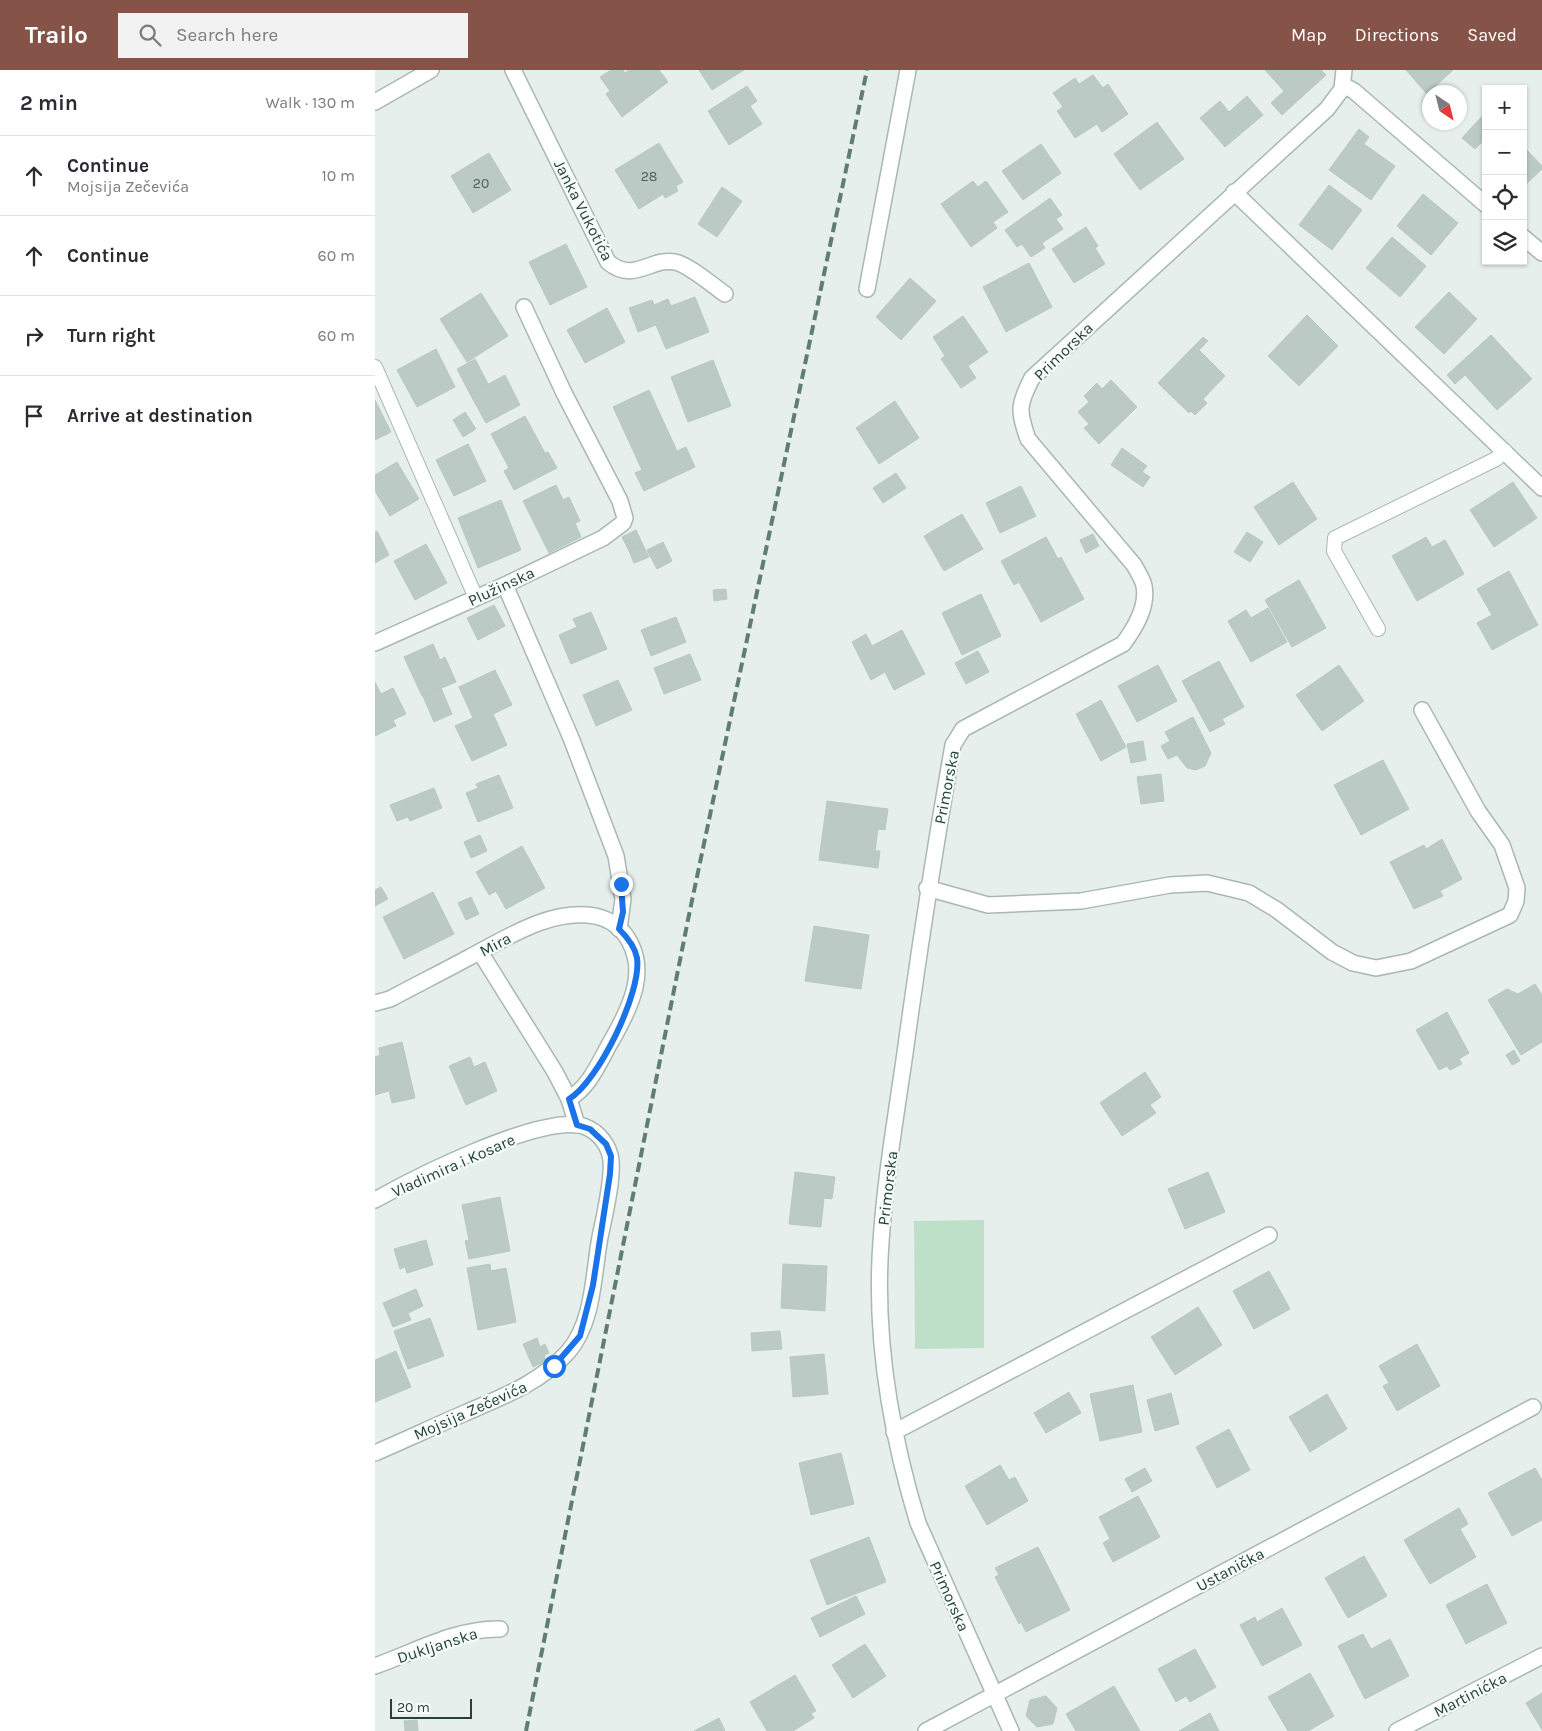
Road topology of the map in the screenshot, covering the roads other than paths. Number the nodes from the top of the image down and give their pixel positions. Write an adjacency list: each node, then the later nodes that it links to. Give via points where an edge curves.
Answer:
1 (431, 70): 5 (street)
2 (513, 70): 11 (street, Janka Vukotića, via 608,262 621,270 635,271 667,261 678,263)
3 (908, 70): 10 (street)
4 (1343, 77): 6 (street, Primorska, via 1339,95 1327,109); 7 (street, via 1354,91)
5 (375, 102)
6 (1234, 192): 14 (street); 21 (street, Primorska, via 1032,378 1022,396 1020,416 1028,439 1134,565 1145,586 1142,609 1135,629 1123,644 963,729 957,736)
7 (1482, 202)
8 (1527, 240): 9 (street)
9 (1542, 253)
10 (867, 290)
11 (725, 294)
12 (524, 308): 16 (street, Plužinska, via 620,500 625,518 603,538)
13 (375, 367): 17 (lane)
14 (1505, 451): 15 (street); 18 (lane, via 1496,459 1335,538 1334,551)
15 (1542, 488)
16 (505, 586): 17 (street, Plužinska); 22 (street, via 571,738 616,856 623,899)
17 (476, 598): 19 (street, Plužinska)
18 (1378, 629)
19 (375, 643)
20 (1422, 710): 21 (street, via 1478,811 1502,845 1517,888 1510,915 1411,961 1376,968 1353,963 1332,952 1249,893 1207,883 1169,885 1081,901 988,905)
21 (927, 888): 30 (street, Primorska, via 881,1243 881,1332)
22 (619, 929): 23 (street, Mira, via 595,916 553,918 520,930); 25 (street, via 627,937 637,958 635,987 619,1027 597,1068 578,1093)
23 (480, 952): 24 (street, Mira, via 390,999); 25 (street, via 526,1022)
24 (375, 1003)
25 (569, 1099): 26 (street)
26 (570, 1125): 27 (street, Vladimira i Kosare, via 526,1133 477,1150); 31 (street, Mojsija Zečevića, via 590,1129 600,1137 611,1156 593,1285 580,1336 554,1366 532,1382)
27 (375, 1200)
28 (1269, 1235): 30 (street)
29 (1533, 1407): 35 (street, Ustanička)
30 (894, 1432): 35 (street, Primorska, via 917,1522)
31 (375, 1453)
32 (500, 1629): 34 (street, Dukljanska, via 475,1631 435,1642)
33 (1542, 1656): 38 (street, Martinićka)
34 (375, 1666)
35 (994, 1696): 36 (street, Ustanička); 37 (street, Primorska)
36 (926, 1731)
37 (1011, 1731)
38 (1397, 1731)

